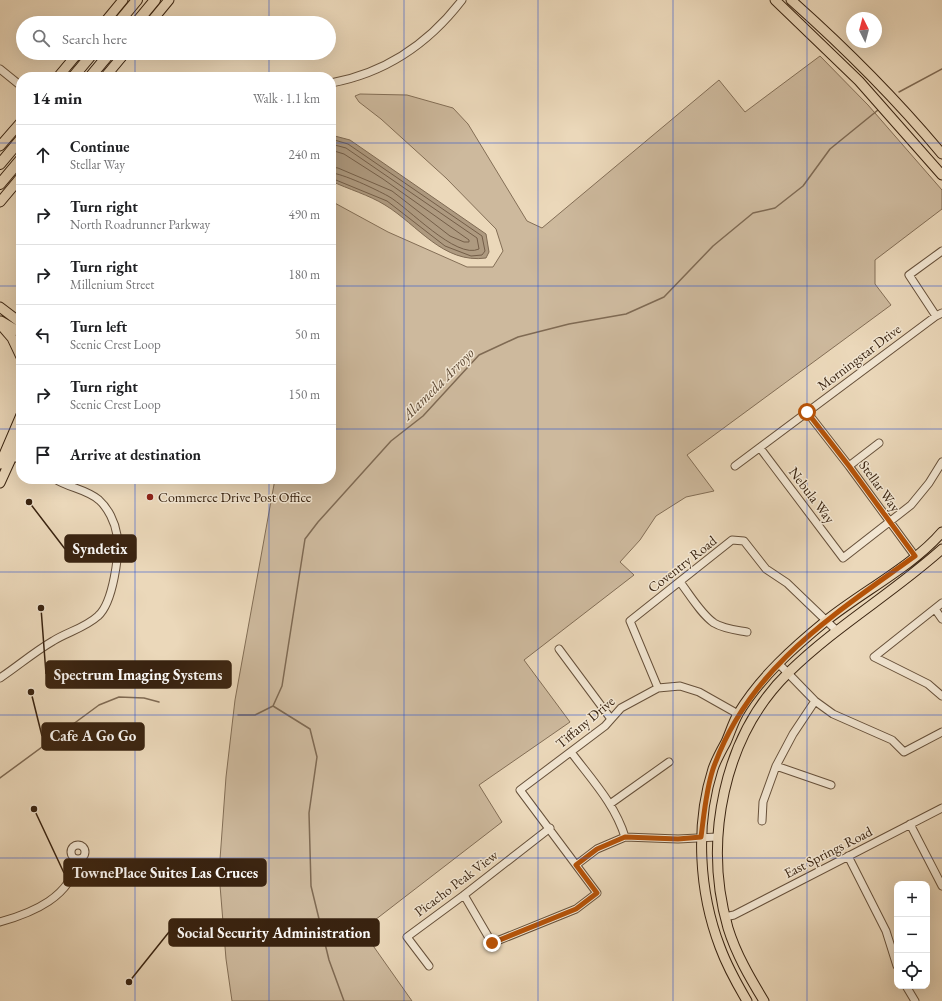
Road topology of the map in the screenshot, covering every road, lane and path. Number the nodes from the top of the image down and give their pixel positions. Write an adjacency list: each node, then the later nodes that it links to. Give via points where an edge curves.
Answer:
1 (123, 0): 8 (main road)
2 (138, 0): 9 (highway)
3 (155, 0): 10 (highway)
4 (169, 0): 11 (main road)
5 (462, 0): 22 (street, via 437,29 404,55 361,76)
6 (775, 0): 29 (main road, via 860,81)
7 (791, 0): 26 (main road, via 876,80)
8 (110, 16)
9 (124, 16)
10 (142, 16)
11 (156, 16)
12 (72, 60): 17 (main road)
13 (87, 60): 18 (highway)
14 (104, 60): 19 (highway)
15 (119, 60): 20 (main road)
16 (0, 69): 21 (street)
17 (62, 72)
18 (77, 72)
19 (94, 72)
20 (109, 72)
21 (16, 82)
22 (336, 82)
23 (16, 128): 25 (main road)
24 (16, 145): 27 (highway)
25 (0, 146)
26 (942, 154)
27 (0, 164)
28 (16, 165): 31 (highway)
29 (942, 176)
30 (16, 183): 32 (main road)
31 (0, 184)
32 (0, 202)
33 (942, 251): 35 (street, via 909,276)
34 (0, 307): 36 (main road)
35 (939, 314): 41 (street, Morningstar Drive)
36 (16, 320)
37 (0, 321): 39 (main road)
38 (0, 324): 40 (main road)
39 (16, 330)
40 (16, 346)
41 (807, 412): 45 (street, Morningstar Drive); 51 (street, Stellar Way)
42 (16, 432): 46 (main road)
43 (879, 443): 51 (street)
44 (16, 445): 46 (main road)
45 (760, 448): 50 (street, Morningstar Drive); 54 (street, Nebula Way, via 843,558)
46 (9, 455): 47 (street); 49 (main road); 52 (main road)
47 (16, 458)
48 (942, 462): 54 (street, via 911,505)
49 (0, 464)
50 (735, 466)
51 (849, 466): 54 (street, Stellar Way)
52 (0, 483)
53 (63, 484): 68 (street, via 87,492 99,500 113,520 117,535 117,559 108,601 99,616 54,640)
54 (890, 522): 57 (street, Stellar Way)
55 (942, 532): 57 (main road)
56 (942, 548): 63 (main road, via 924,565)
57 (915, 556): 62 (main road)
58 (680, 582): 62 (street, Coventry Road, via 732,540 744,541 766,569 787,583); 64 (street, via 714,623); 69 (street, Coventry Road, via 630,621)
59 (942, 603): 60 (street)
60 (935, 609): 61 (street); 70 (street, via 874,656 928,684)
61 (942, 619)
62 (828, 620): 63 (street, Coventry Road); 66 (main road)
63 (838, 631): 67 (main road)
64 (747, 632)
65 (559, 649): 73 (street)
66 (778, 663): 67 (street); 72 (main road)
67 (788, 673): 71 (street); 86 (main road, via 771,692 738,747 724,794)
68 (0, 678)
69 (658, 688): 72 (street, Tiffany Drive, via 680,686 699,692); 73 (street, Tiffany Drive, via 621,708)
70 (942, 696)
71 (815, 701): 74 (street, via 833,714 892,740 904,752); 77 (street)
72 (738, 714): 85 (main road, via 713,769)
73 (611, 719): 75 (street, Tiffany Drive)
74 (942, 732)
75 (571, 752): 79 (street); 83 (street, Tiffany Drive, via 520,790)
76 (669, 762): 79 (street)
77 (776, 766): 78 (street); 81 (street, via 763,802)
78 (831, 786)
79 (610, 804): 84 (street, via 620,820)
80 (942, 808): 82 (street, East Springs Road)
81 (762, 821)
82 (910, 824): 87 (street, East Springs Road); 90 (street)
83 (550, 828): 89 (street); 91 (street, Picacho Peak View)
84 (625, 837): 85 (street); 89 (street, via 597,849)
85 (701, 837): 86 (street); 97 (main road, via 709,912 720,948)
86 (717, 837): 92 (main road, via 717,869)
87 (848, 856): 92 (street, East Springs Road, via 734,915); 94 (street, via 886,931)
88 (77, 859): 93 (street, via 70,880 62,891 34,910)
89 (576, 865): 91 (street, via 597,893 576,909 492,943)
90 (942, 886)
91 (464, 895): 95 (street, Picacho Peak View, via 406,937)
92 (725, 916): 98 (main road, via 737,952)
93 (0, 922)
94 (894, 956)
95 (429, 966)
96 (908, 989): 99 (street)
97 (747, 1001)
98 (764, 1001)
99 (915, 1001)

